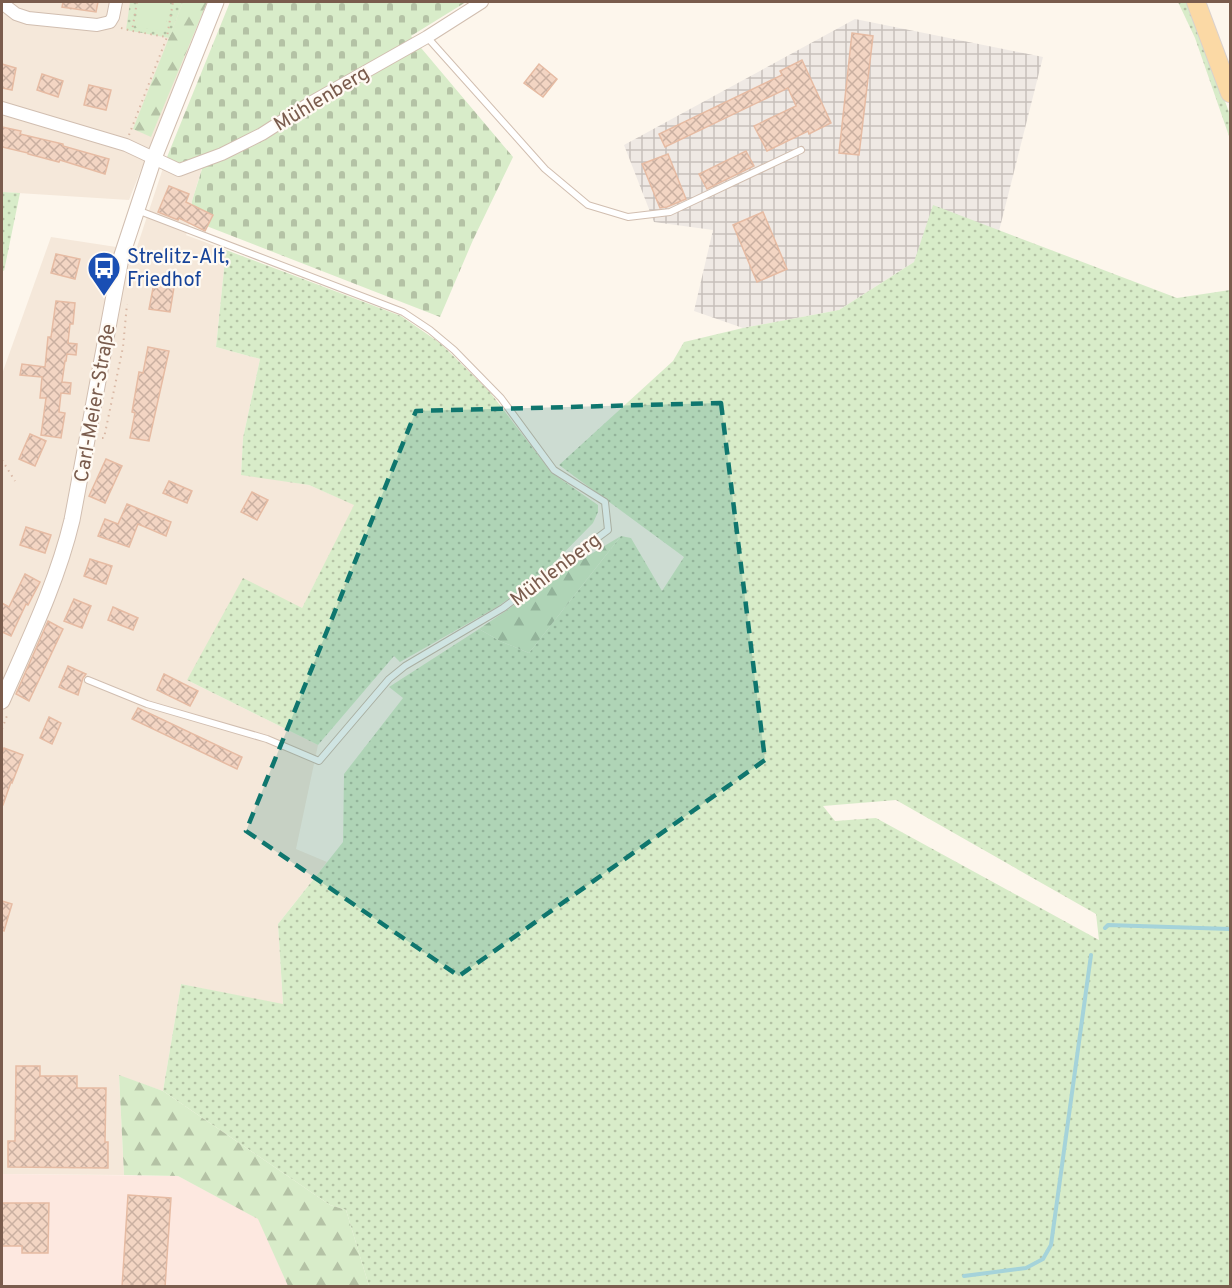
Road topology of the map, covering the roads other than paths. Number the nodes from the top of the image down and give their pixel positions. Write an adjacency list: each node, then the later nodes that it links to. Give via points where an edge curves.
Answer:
1 (4, 2): 2 (street, via 16,14 28,18 97,25 110,22)
2 (116, 2)
3 (216, 2): 10 (street, Carl-Meier-Straße)
4 (482, 2): 6 (street, Mühlenberg)
5 (1196, 2): 7 (main road)
6 (427, 37): 9 (lane, via 545,169 588,205 628,217 670,212); 10 (street, Mühlenberg, via 222,154 179,170)
7 (1230, 93)
8 (2, 108): 10 (street, Mühlenberg, via 126,145)
9 (801, 150)
10 (154, 158): 11 (street, Carl-Meier-Straße)
11 (136, 210): 12 (lane, Mühlenberg, via 403,312 430,330 501,399 554,470 605,502 608,530 503,608 388,679 319,761 267,739 147,704); 13 (street, Carl-Meier-Straße, via 121,258 70,527 57,575)
12 (88, 680)
13 (2, 701)

